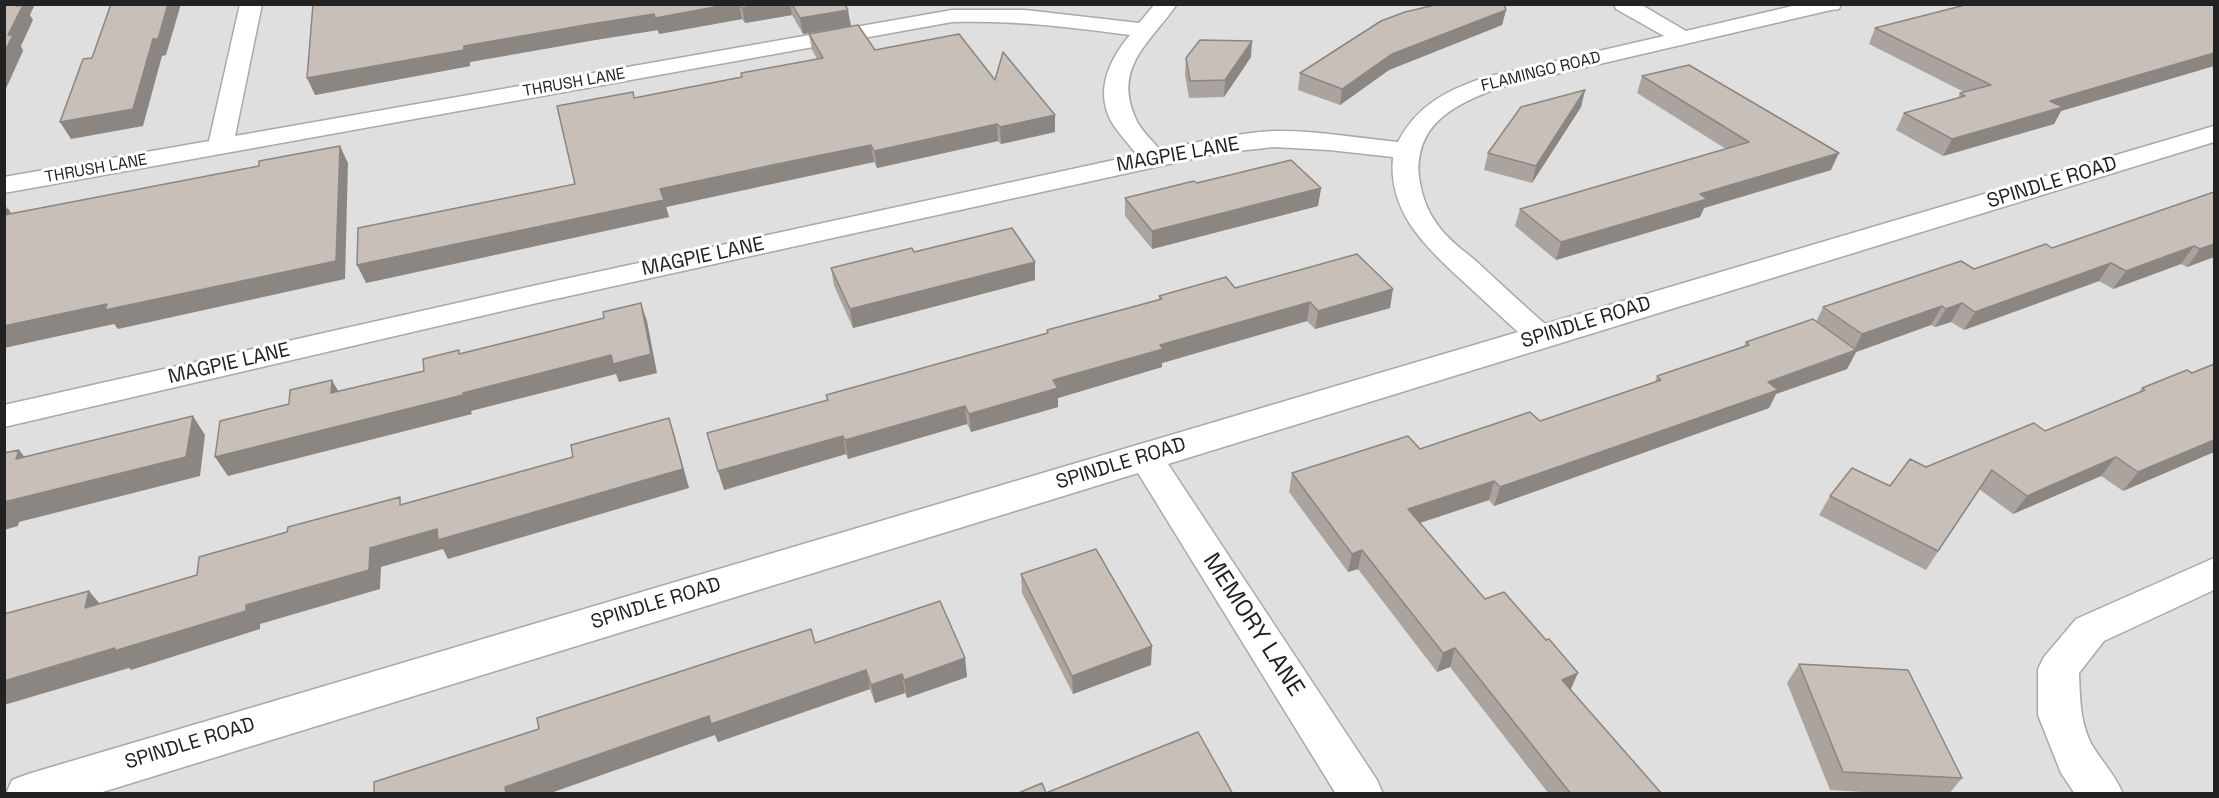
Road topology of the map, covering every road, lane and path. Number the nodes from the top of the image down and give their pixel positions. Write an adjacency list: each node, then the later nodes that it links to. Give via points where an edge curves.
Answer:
1 (251, 4): 8 (street)
2 (1167, 4): 5 (street)
3 (1624, 4): 6 (street)
4 (1830, 4): 6 (street, FLAMINGO ROAD)
5 (1146, 31): 8 (street, THRUSH LANE, via 1030,15 952,16); 10 (street, via 1126,54 1115,90 1123,120)
6 (1683, 38): 9 (street, FLAMINGO ROAD, via 1535,71 1469,91 1426,117)
7 (2214, 134): 12 (street, SPINDLE ROAD)
8 (220, 147): 11 (street, THRUSH LANE)
9 (1407, 151): 10 (street, MAGPIE LANE, via 1274,139); 12 (street, FLAMINGO ROAD, via 1405,185 1423,225)
10 (1153, 158): 13 (street, MAGPIE LANE)
11 (4, 185)
12 (1541, 337): 14 (street, SPINDLE ROAD)
13 (4, 416)
14 (1145, 456): 16 (street, SPINDLE ROAD); 17 (street, MEMORY LANE)
15 (2214, 573): 18 (street, via 2090,630 2058,669 2059,715 2076,759)
16 (28, 794)
17 (1361, 794)
18 (2101, 794)

